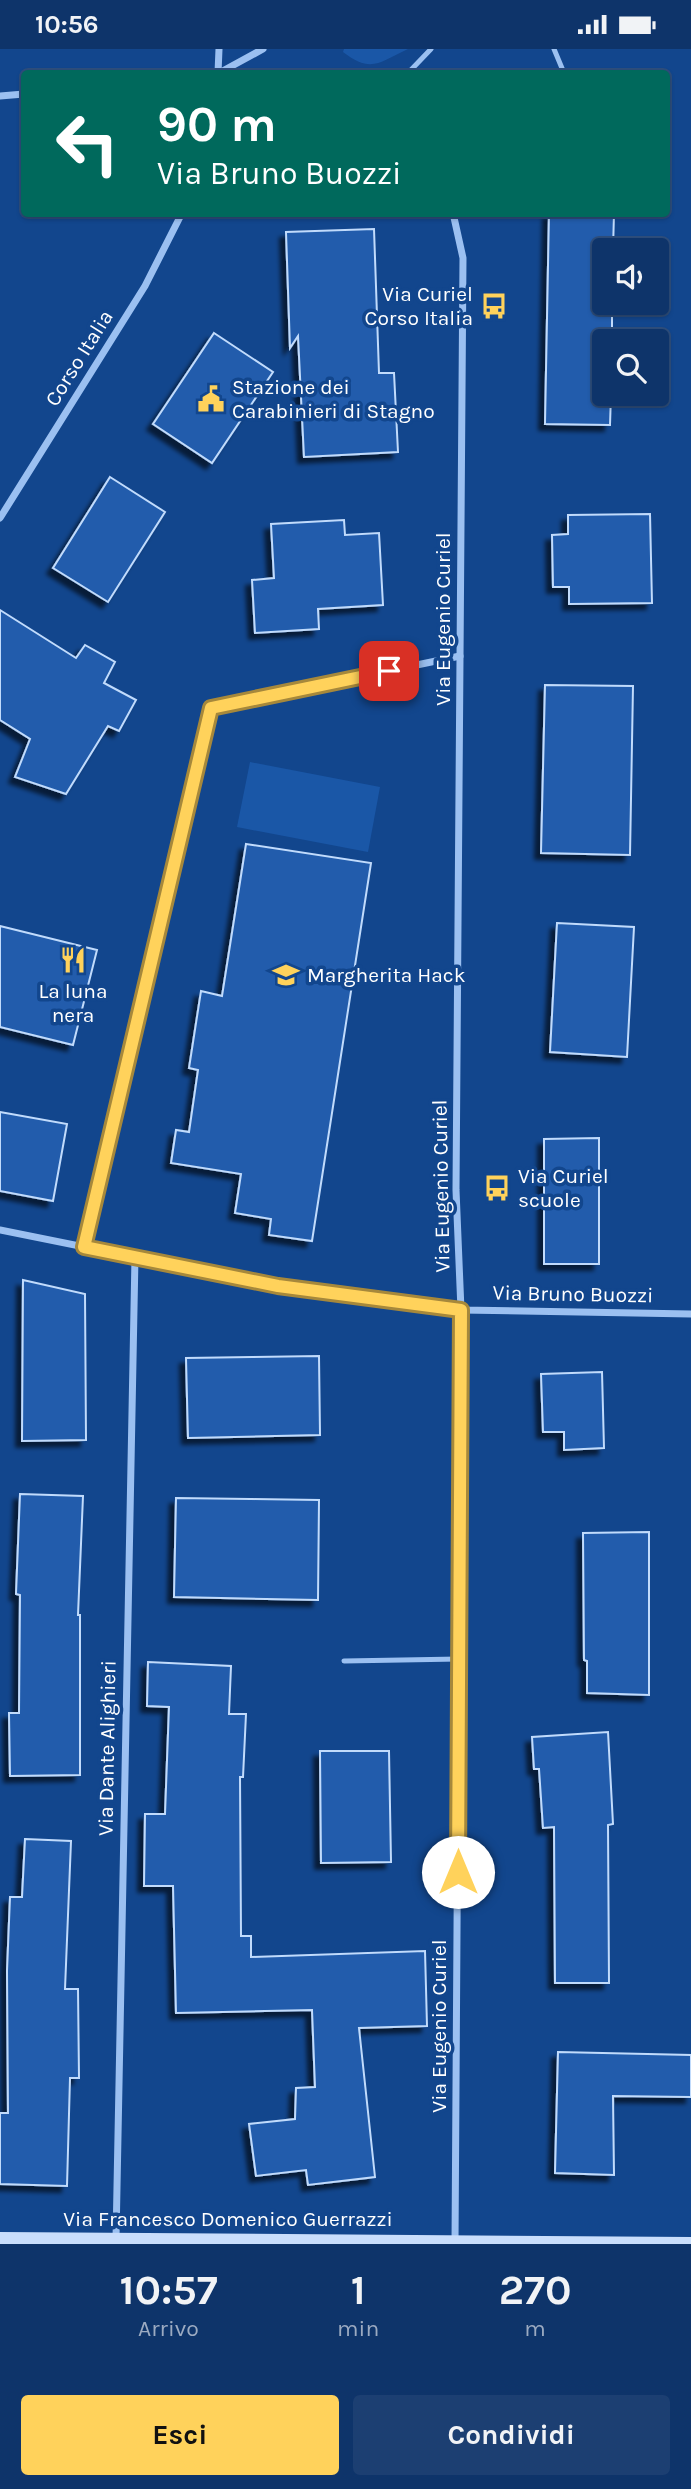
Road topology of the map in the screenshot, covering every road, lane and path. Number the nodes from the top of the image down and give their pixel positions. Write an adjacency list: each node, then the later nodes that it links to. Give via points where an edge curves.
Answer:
1 (219, 49): 5 (street)
2 (263, 49): 6 (street)
3 (431, 49): 7 (lane)
4 (554, 49): 8 (lane)
5 (219, 70)
6 (224, 70)
7 (411, 70)
8 (563, 70)
9 (21, 94): 10 (street)
10 (0, 96)
11 (180, 217): 13 (street, Corso Italia, via 145,286)
12 (454, 217): 14 (street, Via Eugenio Curiel, via 463,258)
13 (0, 518)
14 (460, 656): 16 (street, via 211,708); 18 (street, Via Eugenio Curiel, via 456,1190)
15 (0, 1230): 16 (street, Via Bruno Buozzi)
16 (84, 1247): 17 (street, Via Bruno Buozzi)
17 (135, 1257): 18 (street, Via Bruno Buozzi, via 278,1286); 23 (street, Via Dante Alighieri)
18 (461, 1310): 19 (street, Via Bruno Buozzi); 20 (street, Via Eugenio Curiel)
19 (691, 1314)
20 (459, 1659): 21 (lane); 25 (street, Via Eugenio Curiel)
21 (344, 1661)
22 (0, 2239): 23 (street, Via Francesco Domenico Guerrazzi)
23 (116, 2239): 24 (street, Via Francesco Domenico Guerrazzi)
24 (151, 2242): 25 (street, Via Francesco Domenico Guerrazzi)
25 (455, 2243): 26 (street, Via Francesco Domenico Guerrazzi)
26 (691, 2244)

